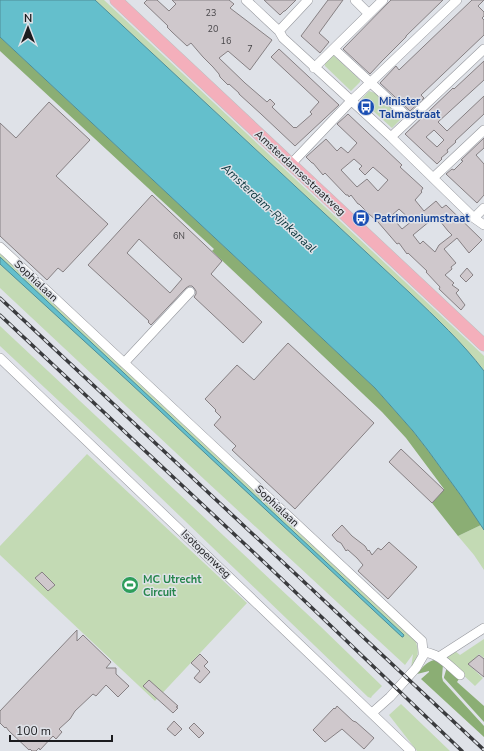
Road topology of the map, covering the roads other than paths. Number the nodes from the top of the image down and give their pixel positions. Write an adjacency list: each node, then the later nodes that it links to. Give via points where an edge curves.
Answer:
1 (116, 0): 17 (main road, Amsterdamsestraatweg)
2 (246, 0): 8 (street)
3 (308, 0): 8 (street)
4 (355, 0): 7 (street)
5 (383, 0): 7 (street)
6 (457, 0): 12 (street)
7 (369, 14): 9 (street)
8 (278, 31): 11 (street)
9 (334, 49): 11 (street); 12 (street)
10 (484, 49): 14 (street)
11 (314, 68): 13 (street)
12 (371, 83): 13 (street); 14 (street)
13 (352, 101): 16 (street); 17 (street)
14 (410, 119): 16 (street)
15 (484, 130): 18 (street)
16 (391, 137): 18 (street)
17 (291, 164): 24 (main road, Amsterdamsestraatweg)
18 (433, 178): 20 (street)
19 (484, 208): 20 (street)
20 (474, 218): 21 (street)
21 (484, 225)
22 (0, 247): 26 (street, Sophialaan)
23 (190, 292): 26 (street)
24 (484, 345)
25 (0, 358): 31 (street, Isotopenweg)
26 (124, 363): 28 (street, Sophialaan, via 422,641)
27 (484, 628): 29 (street)
28 (423, 652): 29 (street); 31 (street, via 413,672)
29 (439, 657): 30 (street)
30 (460, 676)
31 (372, 713): 32 (street, Isotopenweg)
32 (411, 751)

